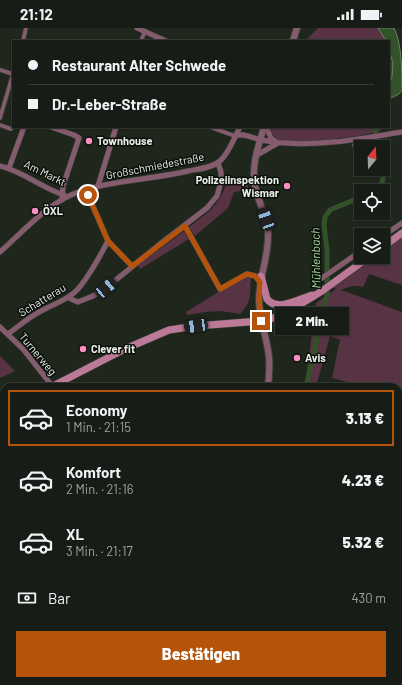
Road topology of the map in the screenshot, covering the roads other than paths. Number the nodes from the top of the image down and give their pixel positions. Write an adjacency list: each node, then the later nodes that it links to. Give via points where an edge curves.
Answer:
1 (26, 28): 5 (street)
2 (137, 28): 4 (street)
3 (297, 28): 8 (street)
4 (145, 30): 6 (street); 7 (street)
5 (23, 40)
6 (141, 40)
7 (164, 40)
8 (293, 40)
9 (0, 70): 10 (street)
10 (12, 74)
11 (12, 77): 12 (street)
12 (0, 118)
13 (0, 125): 21 (street)
14 (24, 128): 29 (street, Am Markt)
15 (54, 128): 30 (street, Am Markt, via 79,138)
16 (116, 128): 31 (street)
17 (213, 128): 23 (street)
18 (239, 128): 23 (street, Großschmiedestraße)
19 (265, 128): 24 (street)
20 (266, 128): 25 (street, via 271,138)
21 (11, 129)
22 (402, 132): 25 (street, via 317,144)
23 (235, 136): 24 (street, via 239,134); 27 (street, Großschmiedestraße)
24 (260, 140): 25 (street); 26 (street)
25 (278, 143): 26 (street)
26 (256, 155): 47 (street, via 254,185 268,232)
27 (218, 163): 31 (street, Großschmiedestraße, via 175,174); 37 (street, via 222,172 217,196)
28 (0, 166): 29 (street, Am Markt)
29 (9, 168): 32 (street, Am Markt)
30 (63, 186): 32 (street, via 58,191); 35 (street)
31 (98, 186): 33 (street, Großschmiedestraße)
32 (53, 190): 35 (street, Am Markt)
33 (71, 195): 35 (street, Am Markt)
34 (88, 195): 40 (street)
35 (64, 197): 42 (street)
36 (402, 223): 38 (street)
37 (185, 226): 45 (street); 47 (street, via 220,289 247,274)
38 (390, 231)
39 (402, 233): 41 (main road)
40 (108, 241): 45 (street); 49 (street, Schatterau, via 77,290)
41 (390, 242)
42 (0, 252)
43 (354, 256): 46 (street)
44 (360, 264): 48 (main road)
45 (132, 266): 49 (street, via 92,296 78,302)
46 (322, 278)
47 (260, 279): 48 (main road, via 267,299 275,304 285,304); 50 (street)
48 (322, 292): 50 (main road, via 281,316)
49 (70, 296): 52 (street, Schatterau, via 26,320)
50 (261, 321): 54 (main road, via 169,330 124,349); 55 (street, via 269,355)
51 (0, 327): 52 (street, Turnerweg)
52 (8, 334): 53 (street, Turnerweg)
53 (49, 383)
54 (60, 383)
55 (268, 383)

